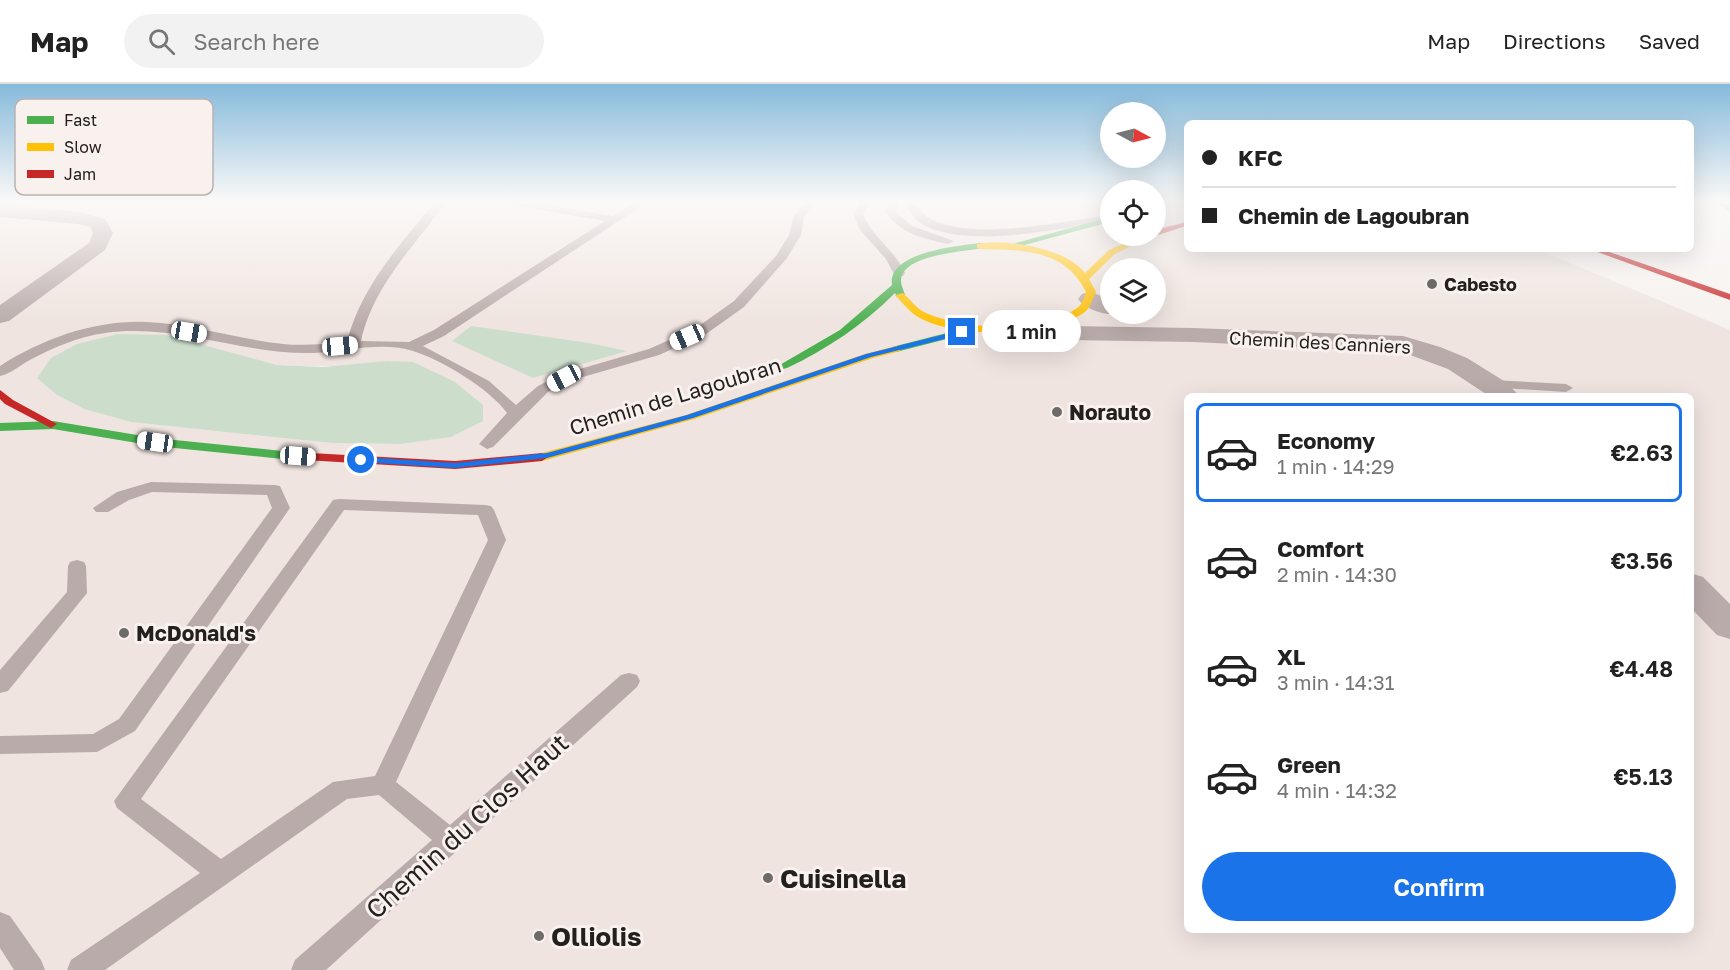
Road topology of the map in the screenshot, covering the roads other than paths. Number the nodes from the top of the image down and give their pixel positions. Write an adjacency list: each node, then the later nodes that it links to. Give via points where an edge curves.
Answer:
1 (99, 242): 15 (street)
2 (407, 242): 20 (lane, via 358,323)
3 (580, 242): 21 (lane, via 439,333)
4 (790, 242): 28 (lane, via 739,304 701,331 654,352 564,378 543,389)
5 (877, 242): 12 (lane, via 895,261)
6 (962, 242): 8 (lane)
7 (1022, 242): 10 (main road)
8 (980, 246): 10 (main road, Chemin de Lagoubran); 12 (main road, Chemin de Lagoubran, via 916,259)
9 (1120, 246): 13 (main road, via 1107,254)
10 (1005, 247): 13 (main road, via 1061,261)
11 (1602, 252): 14 (main road)
12 (897, 280): 17 (main road, via 901,298 911,308 928,317); 23 (main road, Chemin de Lagoubran, via 863,320 838,339)
13 (1095, 295): 18 (main road, via 1079,312 1059,322)
14 (1730, 297)
15 (0, 316)
16 (1157, 324): 19 (street, Chemin des Canniers)
17 (974, 329): 18 (main road); 34 (main road, Chemin de Lagoubran, via 869,356 690,417 547,456 455,465)
18 (1029, 329): 19 (street, Chemin des Canniers)
19 (1193, 335): 26 (street, Chemin des Canniers, via 1333,346 1403,344 1463,365)
20 (353, 345): 21 (lane); 22 (lane, via 300,349 169,328 123,327 79,334 50,344)
21 (411, 346): 28 (lane, via 496,392)
22 (0, 372): 24 (main road)
23 (766, 372)
24 (0, 388)
25 (1566, 388): 26 (lane)
26 (1499, 390)
27 (0, 393): 29 (main road, Chemin de Lagoubran, via 9,402)
28 (515, 414): 32 (lane)
29 (53, 425): 30 (main road, Chemin de Lagoubran); 34 (main road, Chemin de Lagoubran, via 192,446)
30 (0, 427)
31 (510, 440): 32 (main road)
32 (482, 445)
33 (441, 451): 34 (main road, Chemin de Lagoubran)
34 (382, 461)
35 (102, 508): 41 (lane, via 151,487 274,490 281,508 127,725 97,744)
36 (77, 566): 40 (lane, via 77,593)
37 (1694, 589): 38 (street)
38 (1730, 626)
39 (628, 681): 43 (lane, Chemin du Clos Haut)
40 (0, 685)
41 (0, 746)
42 (383, 785): 43 (lane); 44 (lane, via 342,789); 44 (lane, via 497,540 485,510 339,504 126,801)
43 (451, 841): 48 (lane, Chemin du Clos Haut)
44 (221, 874): 47 (lane)
45 (0, 925): 46 (lane)
46 (31, 970)
47 (81, 970)
48 (305, 970)

